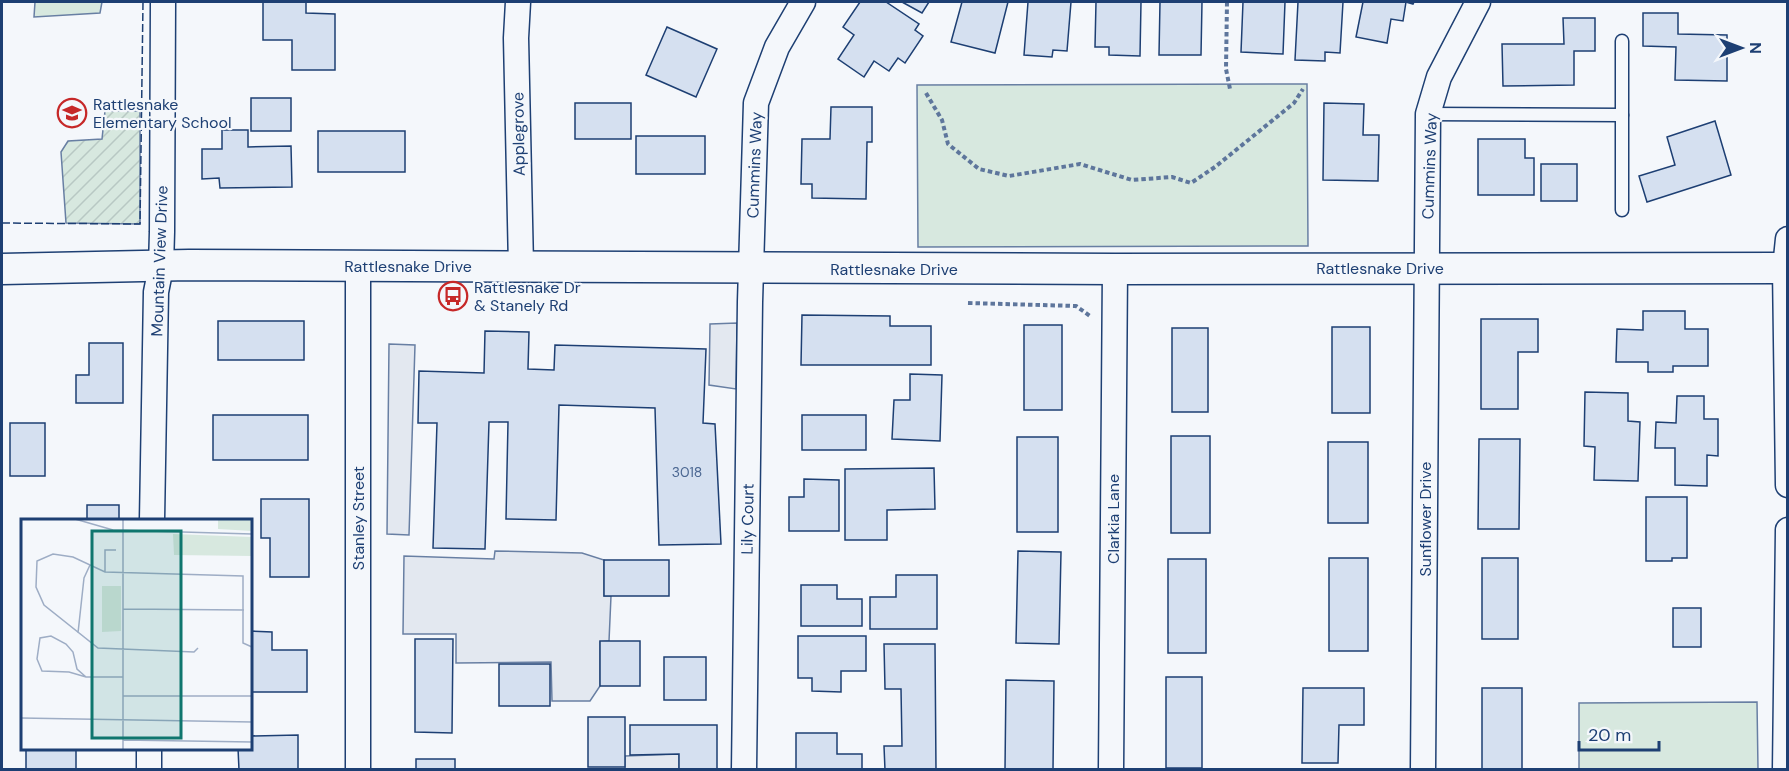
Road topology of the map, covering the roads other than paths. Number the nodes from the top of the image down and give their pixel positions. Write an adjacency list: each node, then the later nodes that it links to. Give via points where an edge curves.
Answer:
1 (163, 2): 12 (street, Mountain View Drive)
2 (518, 2): 11 (street, Applegrove)
3 (803, 2): 13 (street, Cummins Way, via 777,47 756,104)
4 (1478, 2): 6 (street, Cummins Way, via 1439,77)
5 (1622, 41): 7 (lane)
6 (1428, 114): 7 (lane); 14 (street, Cummins Way)
7 (1622, 115): 8 (lane)
8 (1622, 210)
9 (1787, 258): 14 (street, Rattlesnake Drive); 17 (street)
10 (358, 266): 11 (street, Rattlesnake Drive); 12 (street, Rattlesnake Drive); 22 (street, Stanley Street)
11 (521, 266): 13 (street, Rattlesnake Drive)
12 (161, 267): 15 (street, Rattlesnake Drive); 18 (street, Mountain View Drive, via 156,292)
13 (751, 268): 16 (street, Rattlesnake Drive); 23 (street, Lily Court)
14 (1427, 268): 16 (street, Rattlesnake Drive); 25 (street, Sunflower Drive)
15 (2, 269)
16 (1115, 269): 24 (street, Clarkia Lane)
17 (1788, 485)
18 (153, 519)
19 (1788, 530): 26 (street)
20 (149, 750): 21 (street)
21 (149, 770)
22 (358, 770)
23 (744, 770)
24 (1111, 770)
25 (1423, 770)
26 (1785, 770)

